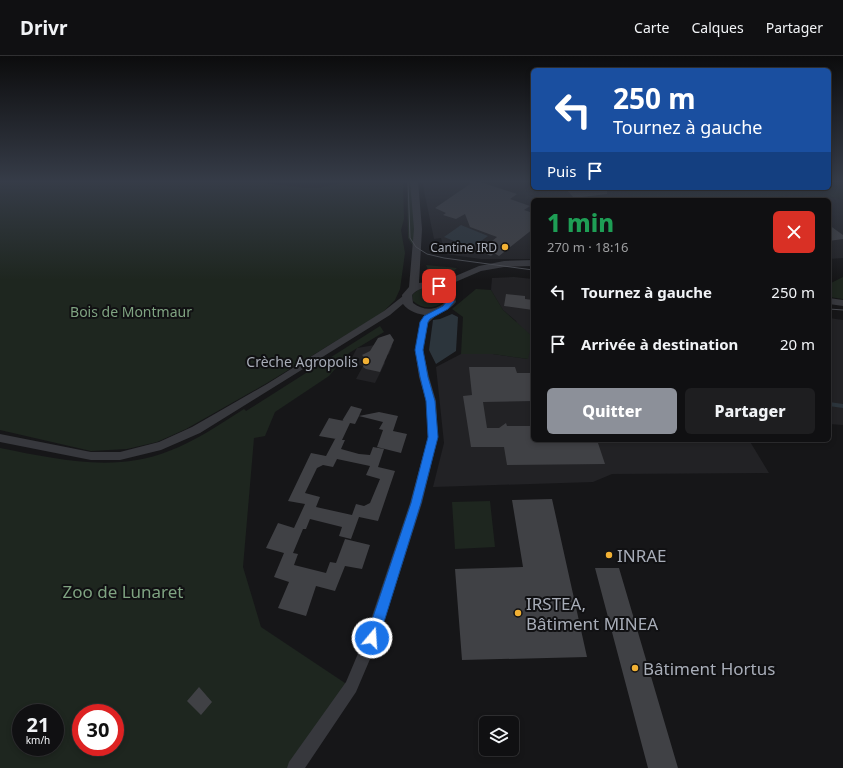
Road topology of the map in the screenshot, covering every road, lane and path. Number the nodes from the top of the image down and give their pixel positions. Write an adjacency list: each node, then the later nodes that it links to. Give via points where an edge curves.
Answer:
1 (416, 214): 3 (street, via 418,229)
2 (531, 263): 4 (street, via 497,265)
3 (414, 269): 5 (street); 7 (street)
4 (462, 276): 6 (street); 8 (street, via 454,285)
5 (428, 284): 6 (street); 7 (street)
6 (439, 286): 8 (street, via 446,289)
7 (414, 288): 11 (street, via 408,293)
8 (451, 296): 12 (street, via 449,305)
9 (831, 301): 10 (street)
10 (843, 303)
11 (412, 305): 12 (street); 13 (street); 14 (street, via 392,310 196,430 161,446 120,456 91,456)
12 (437, 311): 13 (street)
13 (424, 322): 15 (street, via 419,350 431,401 433,437 416,503 372,638 351,687)
14 (0, 438)
15 (295, 768)

